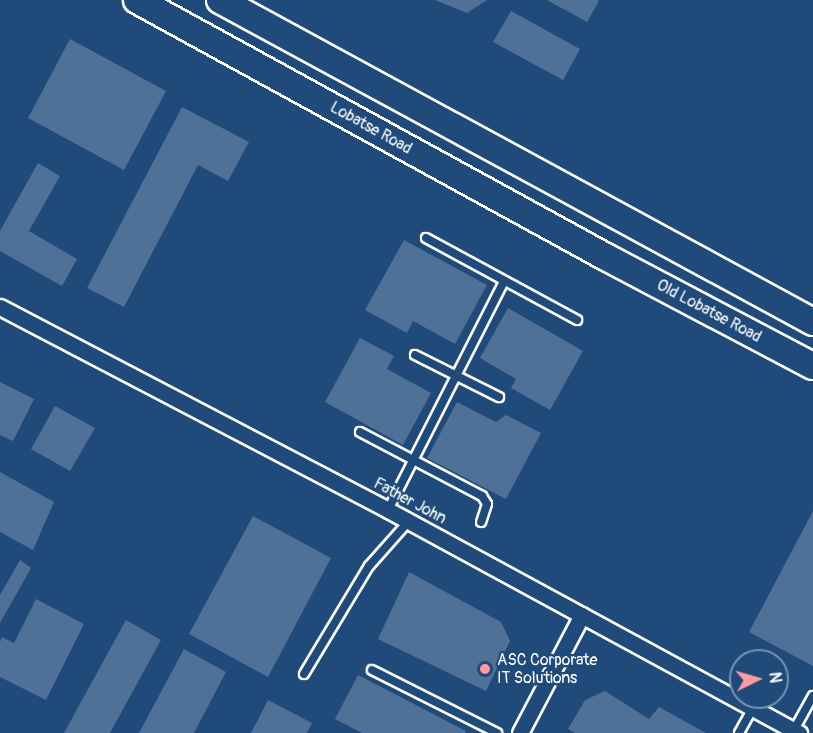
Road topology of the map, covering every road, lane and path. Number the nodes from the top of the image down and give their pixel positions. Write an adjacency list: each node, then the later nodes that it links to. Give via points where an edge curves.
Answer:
1 (137, 0): 4 (highway, Lobatse Road)
2 (220, 0): 8 (highway)
3 (426, 238): 5 (lane)
4 (604, 256): 10 (highway, Old Lobatse Road)
5 (504, 282): 7 (lane); 11 (lane)
6 (0, 307): 15 (street, Father John)
7 (577, 320)
8 (813, 322)
9 (415, 355): 11 (lane)
10 (813, 366)
11 (457, 376): 12 (lane); 14 (lane)
12 (499, 397)
13 (360, 432): 14 (lane)
14 (414, 459): 15 (lane); 17 (lane, via 482,496 487,504)
15 (388, 510): 16 (street, Father John)
16 (409, 521): 18 (street, Father John); 20 (lane, via 369,566)
17 (481, 522)
18 (582, 615): 21 (street, Father John); 27 (street)
19 (372, 670): 26 (lane)
20 (304, 674)
21 (729, 695)
22 (813, 696): 25 (lane)
23 (752, 709): 28 (lane)
24 (755, 709): 25 (street, Father John)
25 (796, 731)
26 (497, 733)
27 (520, 733)
28 (740, 733)

